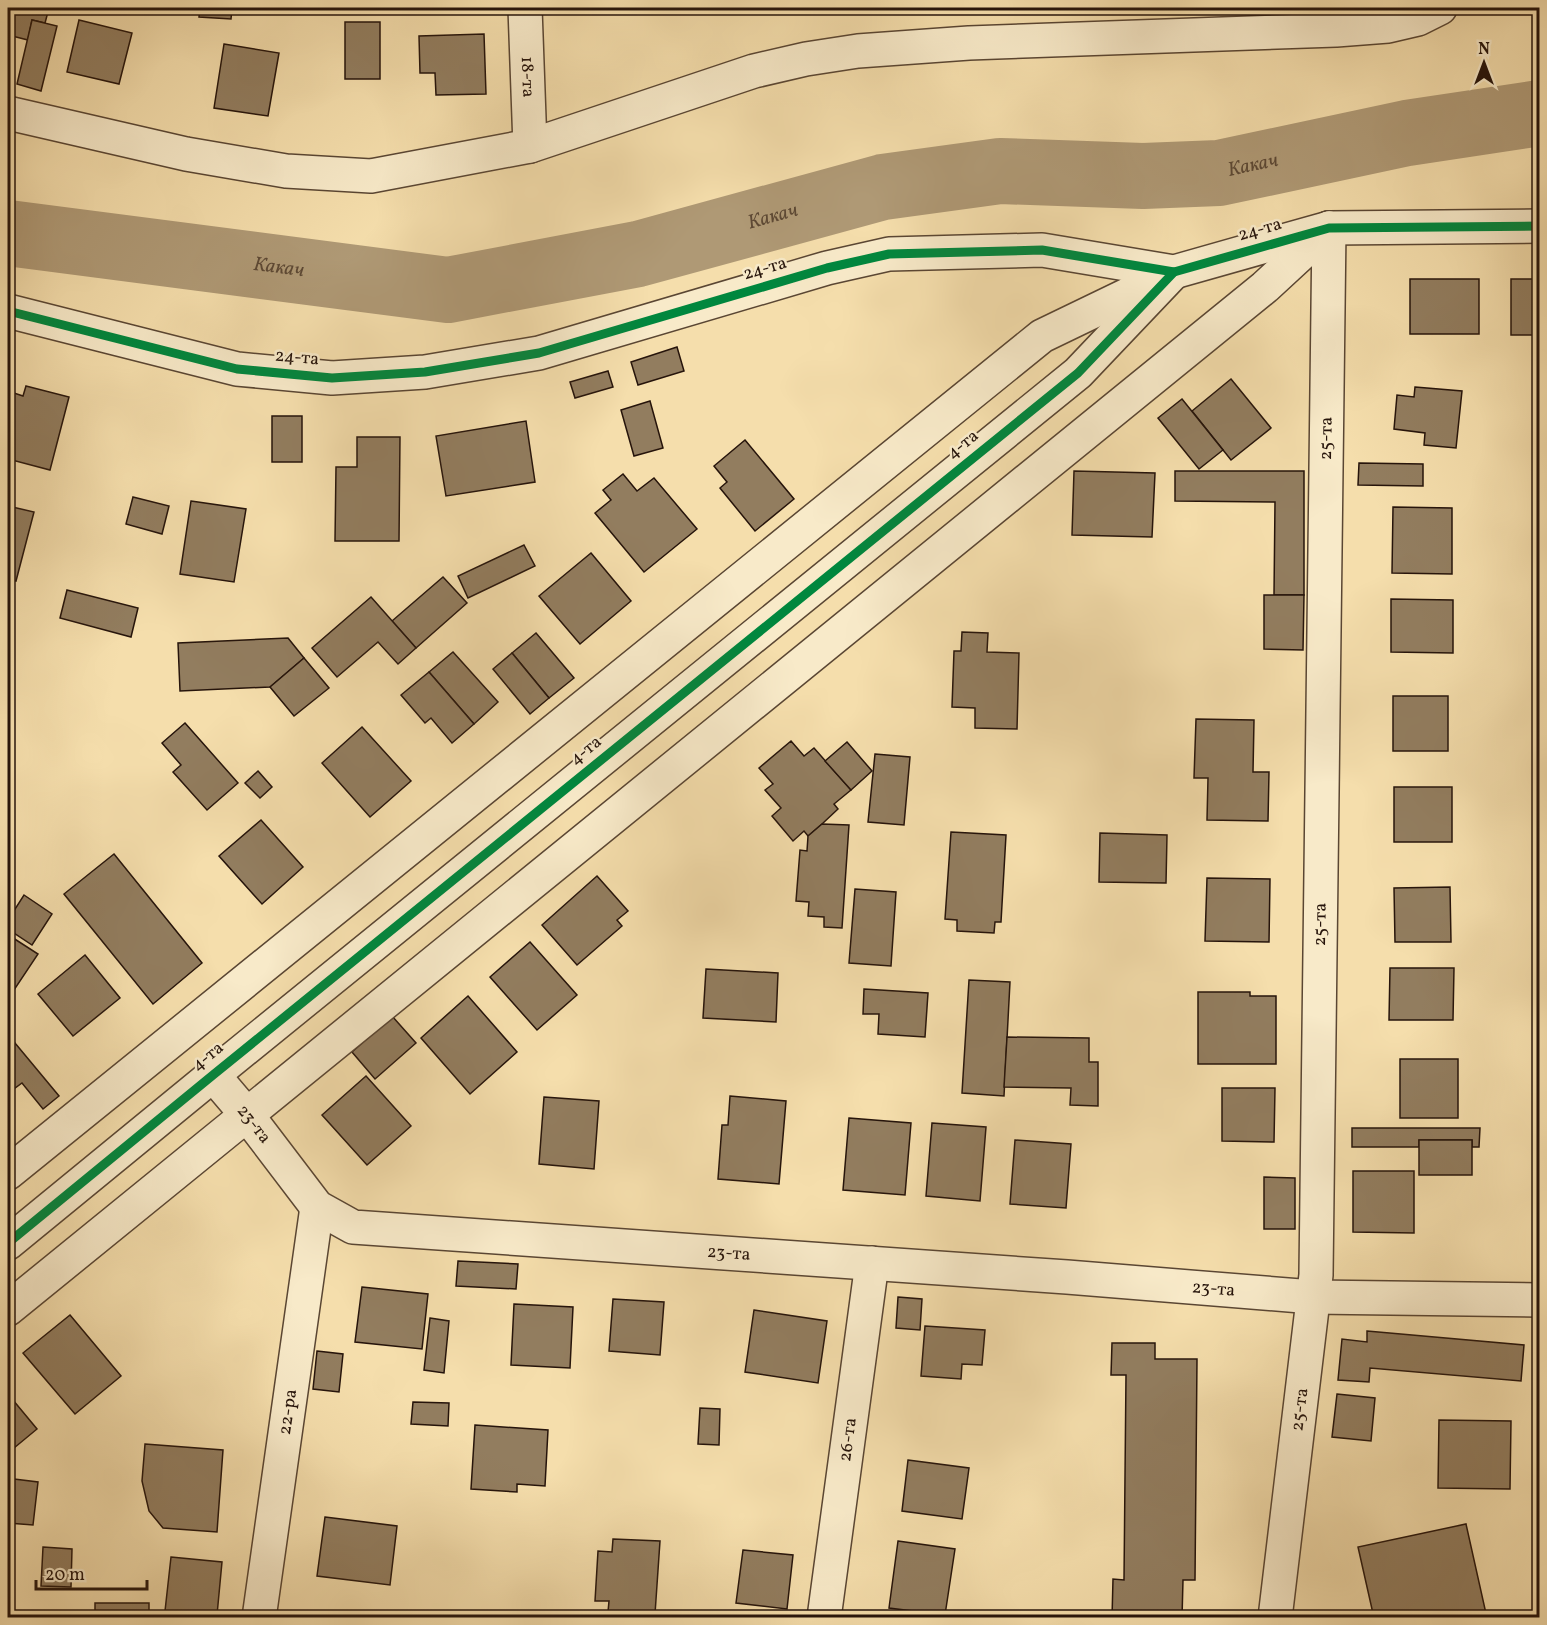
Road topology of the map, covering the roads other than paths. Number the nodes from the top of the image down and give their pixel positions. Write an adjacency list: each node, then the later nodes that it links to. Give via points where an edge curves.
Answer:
1 (525, 8): 4 (street, 18-та)
2 (1440, 8): 4 (street, via 1418,19 1388,26 1336,30 969,43 858,51 754,71)
3 (8, 113): 4 (street, via 186,154 286,171 371,176)
4 (530, 146)
5 (1539, 226): 6 (street, 24-та)
6 (1329, 228): 7 (street, 24-та); 10 (street, via 1265,287); 15 (street, 25-та)
7 (1174, 272): 8 (street, 24-та, via 1042,250 889,254 827,268 539,353 425,372 332,378 237,369); 9 (street, 4-та, via 1078,373); 11 (street, 4-та, via 1042,336)
8 (8, 311)
9 (213, 1075): 10 (street, 23-та); 13 (street, 4-та)
10 (247, 1115): 12 (street, 23-та); 17 (street)
11 (8, 1173)
12 (317, 1207): 14 (street, 23-та, via 353,1227); 18 (street, 22-ра)
13 (8, 1243)
14 (872, 1263): 15 (street, 23-та); 19 (street, 26-та)
15 (1313, 1297): 16 (street, 23-та); 20 (street, 25-та)
16 (1539, 1300)
17 (8, 1309)
18 (260, 1617)
19 (824, 1617)
20 (1275, 1617)

